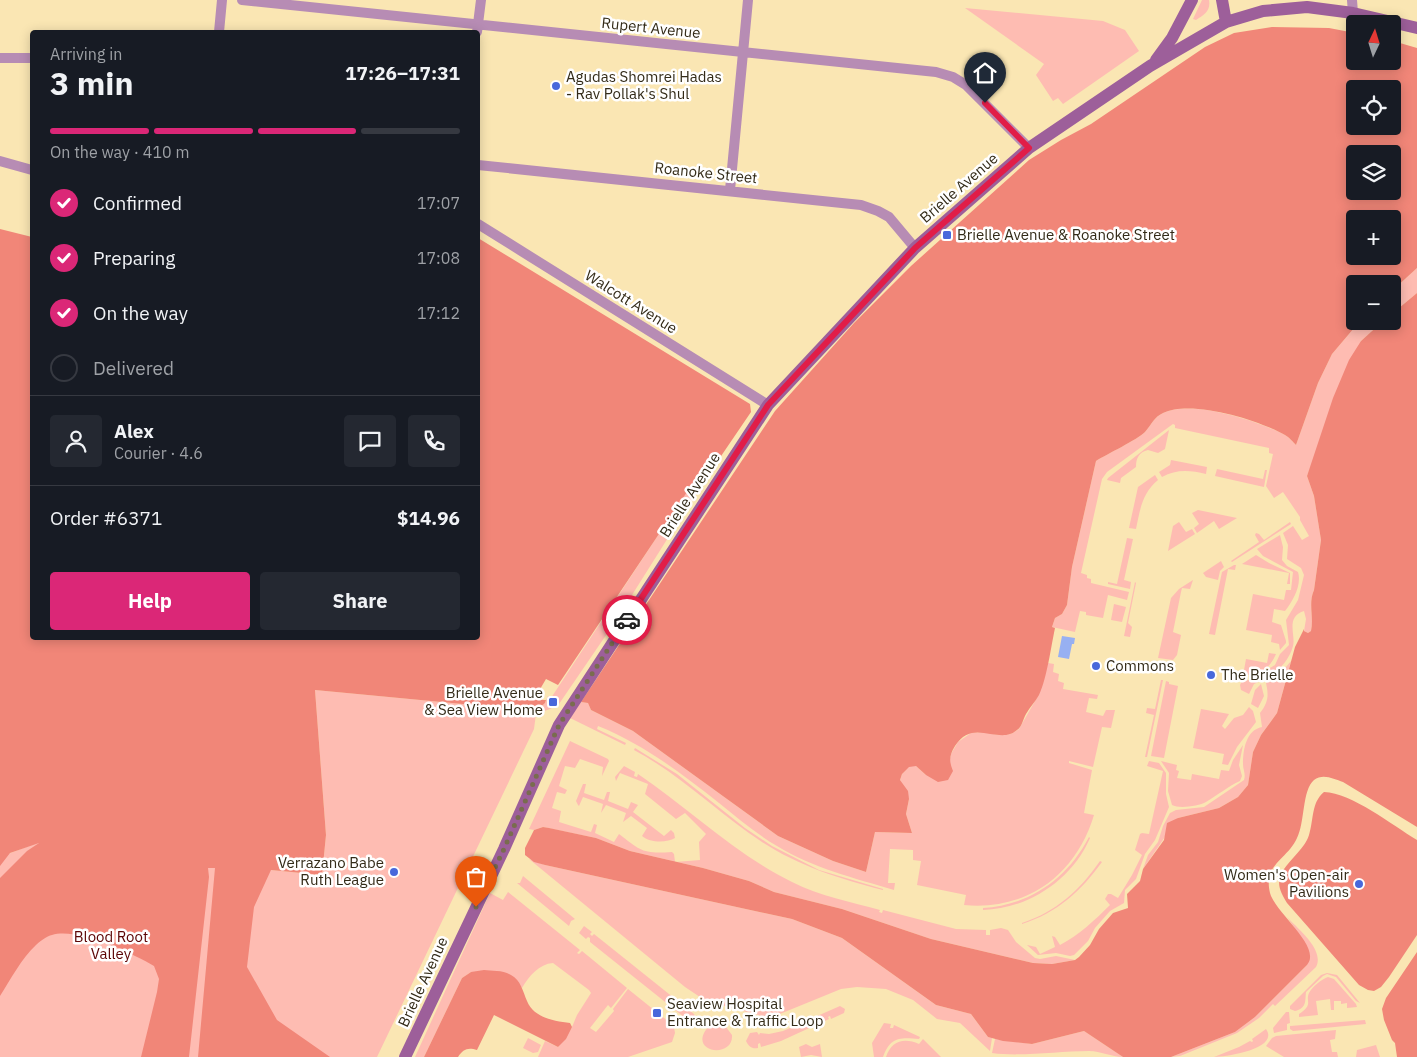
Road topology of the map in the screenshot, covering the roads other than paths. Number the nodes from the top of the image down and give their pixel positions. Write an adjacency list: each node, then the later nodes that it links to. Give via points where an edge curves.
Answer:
1 (222, 0): 13 (street)
2 (242, 0): 11 (street, Rupert Avenue)
3 (481, 0): 11 (street)
4 (748, 0): 14 (street)
5 (1192, 0): 17 (street, Brielle Avenue, via 1172,38)
6 (1222, 0): 10 (street)
7 (1309, 0): 9 (street, Brielle Avenue)
8 (1352, 0): 9 (street)
9 (1353, 13): 10 (street, Brielle Avenue, via 1322,8 1286,8); 12 (street, Brielle Avenue)
10 (1226, 22): 17 (street, Brielle Avenue)
11 (478, 28): 14 (street, Rupert Avenue)
12 (1417, 28)
13 (219, 30)
14 (743, 52): 18 (street, Rupert Avenue, via 936,72 953,77 973,91); 22 (street)
15 (0, 58): 16 (street)
16 (30, 58)
17 (1150, 66): 18 (street, Brielle Avenue)
18 (1029, 148): 24 (street, Brielle Avenue)
19 (0, 161): 21 (street)
20 (480, 165): 22 (street, Roanoke Street)
21 (30, 169)
22 (730, 190): 24 (street, Roanoke Street, via 870,208 889,217)
23 (480, 225): 25 (street, Walcott Avenue)
24 (915, 248): 25 (street, Brielle Avenue)
25 (768, 405): 26 (street, Brielle Avenue, via 559,725)
26 (406, 1057)

